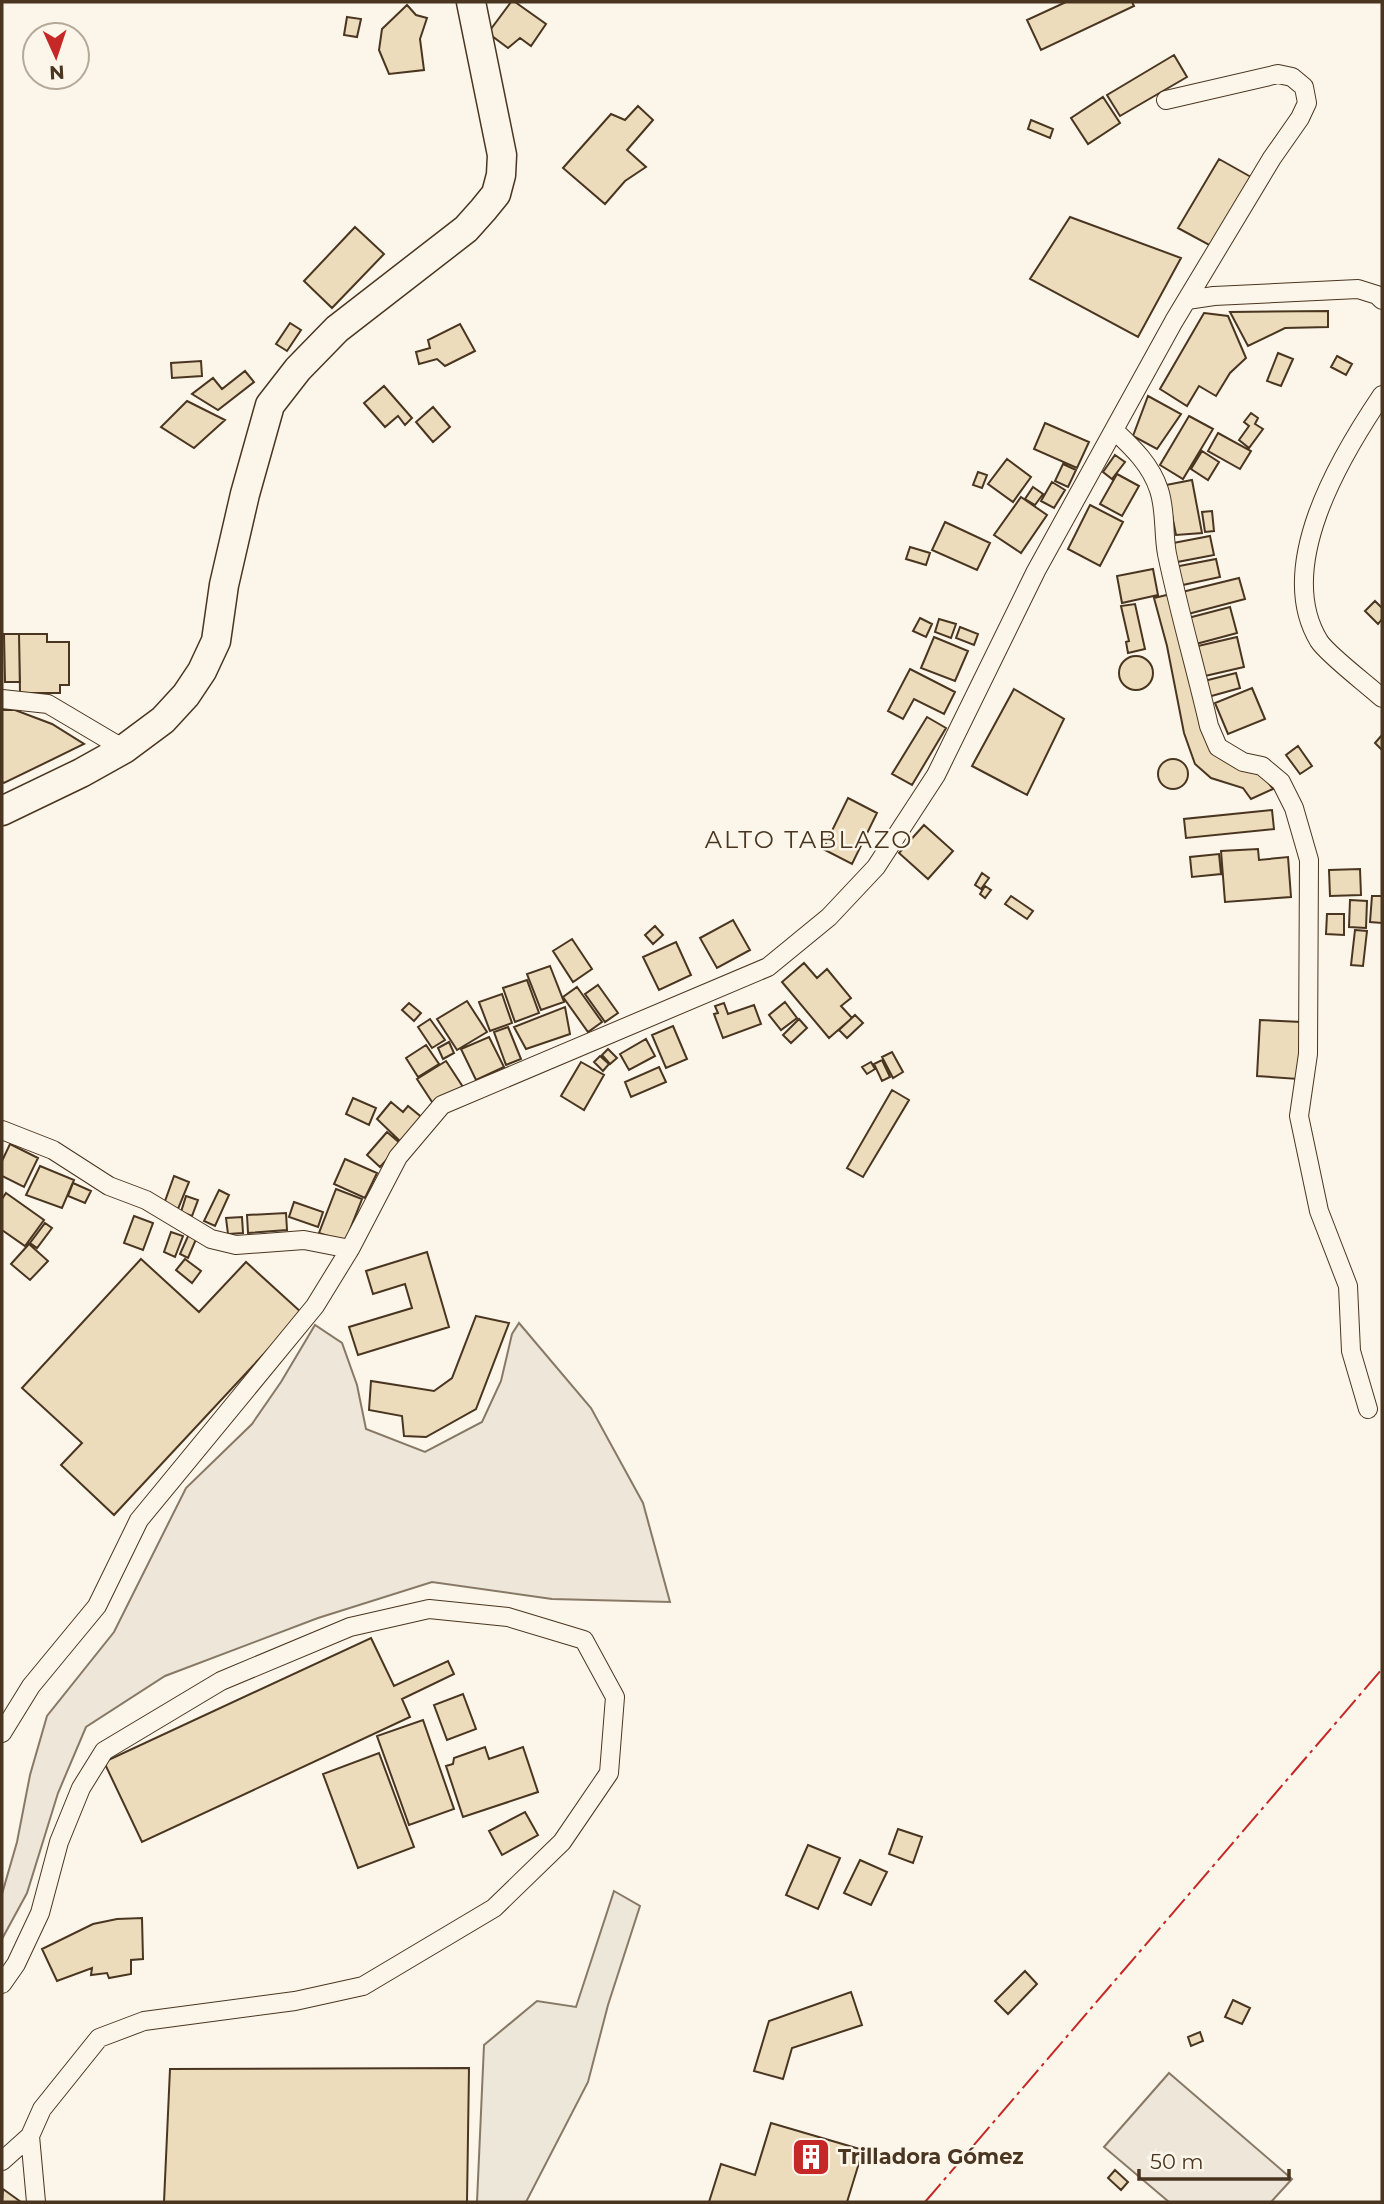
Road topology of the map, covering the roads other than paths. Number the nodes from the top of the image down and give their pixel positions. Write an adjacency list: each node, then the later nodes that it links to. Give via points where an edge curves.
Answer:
1 (471, 2): 9 (main road, via 502,155 496,194 466,229 337,329 270,405 224,585 216,641 186,695 163,720)
2 (1166, 100): 3 (street, via 1278,74 1292,77 1304,87 1307,103)
3 (1186, 300): 4 (street, via 1358,289); 6 (street)
4 (1382, 300)
5 (1382, 396): 7 (street, via 1360,428 1319,510 1304,566 1305,609 1320,643)
6 (1115, 430): 12 (street, via 1036,571 936,775 876,867 829,917 768,967 442,1105 398,1157); 13 (street, via 1149,468 1159,490 1167,552 1218,747 1243,762 1262,766 1281,782 1309,860 1308,1054 1299,1116 1319,1211 1348,1286 1352,1351)
7 (1382, 698)
8 (2, 699): 9 (street, via 48,704)
9 (124, 749): 10 (main road)
10 (2, 810)
11 (2, 1130): 12 (street, via 53,1150 109,1186 146,1200 211,1239 236,1245 304,1240)
12 (350, 1249): 14 (street, via 314,1306 139,1520 97,1606 31,1686)
13 (1368, 1409)
14 (2, 1733)
15 (2, 1984): 16 (street, via 40,1913 64,1831 81,1788 104,1751 221,1681 349,1627 429,1609 508,1617 584,1640 615,1697 609,1773 562,1842 494,1908 363,1986 295,2001 144,2021 99,2038 42,2109)
16 (30, 2136): 17 (street); 18 (street)
17 (2, 2161)
18 (37, 2202)

